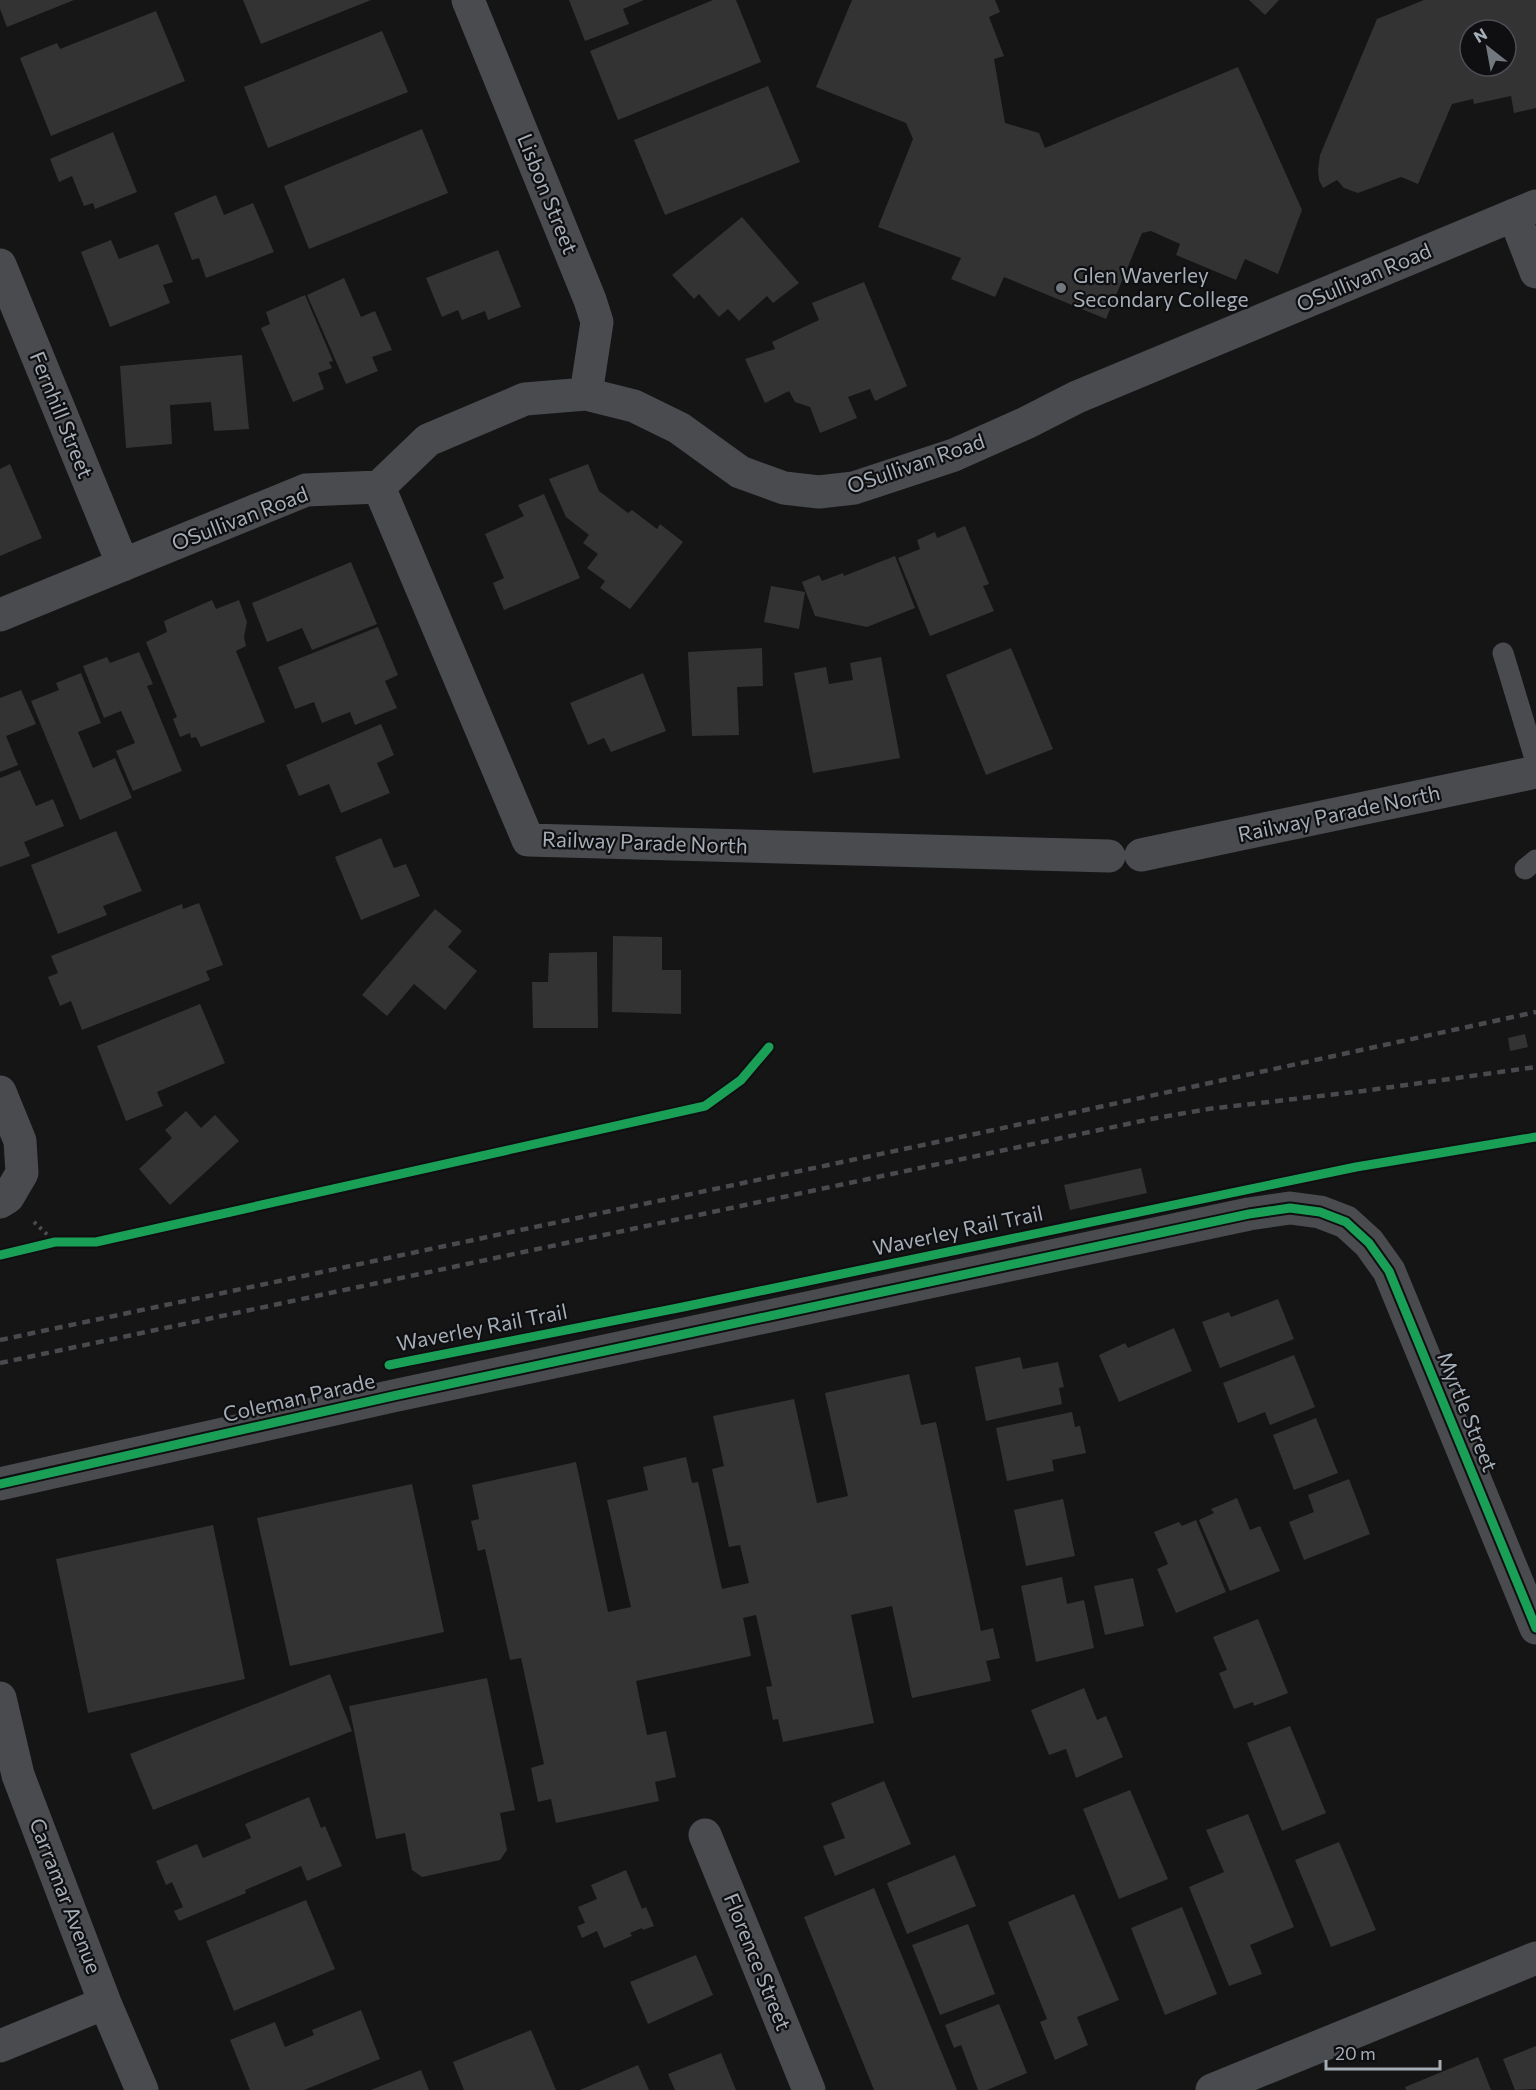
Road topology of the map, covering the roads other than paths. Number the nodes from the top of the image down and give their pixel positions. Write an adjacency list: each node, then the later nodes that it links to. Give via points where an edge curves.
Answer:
1 (468, 0): 5 (street, Lisbon Street, via 597,322)
2 (1525, 211): 4 (street); 5 (street, OSullivan Road, via 1077,397 954,455 854,488 819,492 784,488 740,472 679,428 634,406)
3 (0, 265): 7 (street, Fernhill Street)
4 (1536, 272)
5 (586, 394): 6 (street, OSullivan Road, via 525,399 428,440)
6 (379, 487): 7 (street, OSullivan Road, via 306,490); 13 (street, Railway Parade North, via 528,840)
7 (123, 565): 8 (street, OSullivan Road)
8 (0, 615)
9 (1503, 653): 10 (lane)
10 (1536, 762)
11 (1536, 772): 12 (street, Railway Parade North)
12 (1141, 855)
13 (1109, 856)
14 (0, 1092): 15 (street, via 20,1141 22,1173)
15 (4, 1200)
16 (1346, 1222): 17 (street, Coleman Parade, via 1320,1212 1290,1208 1249,1214); 18 (street, Myrtle Street, via 1369,1243 1389,1271)
17 (0, 1484)
18 (1536, 1628)
19 (0, 1698): 22 (street, Carramar Avenue, via 18,1775)
20 (705, 1835): 25 (street, Florence Street)
21 (1536, 1958): 26 (street)
22 (105, 2003): 23 (street); 24 (street, Carramar Avenue)
23 (0, 2046)
24 (142, 2090)
25 (809, 2090)
26 (1212, 2090)

